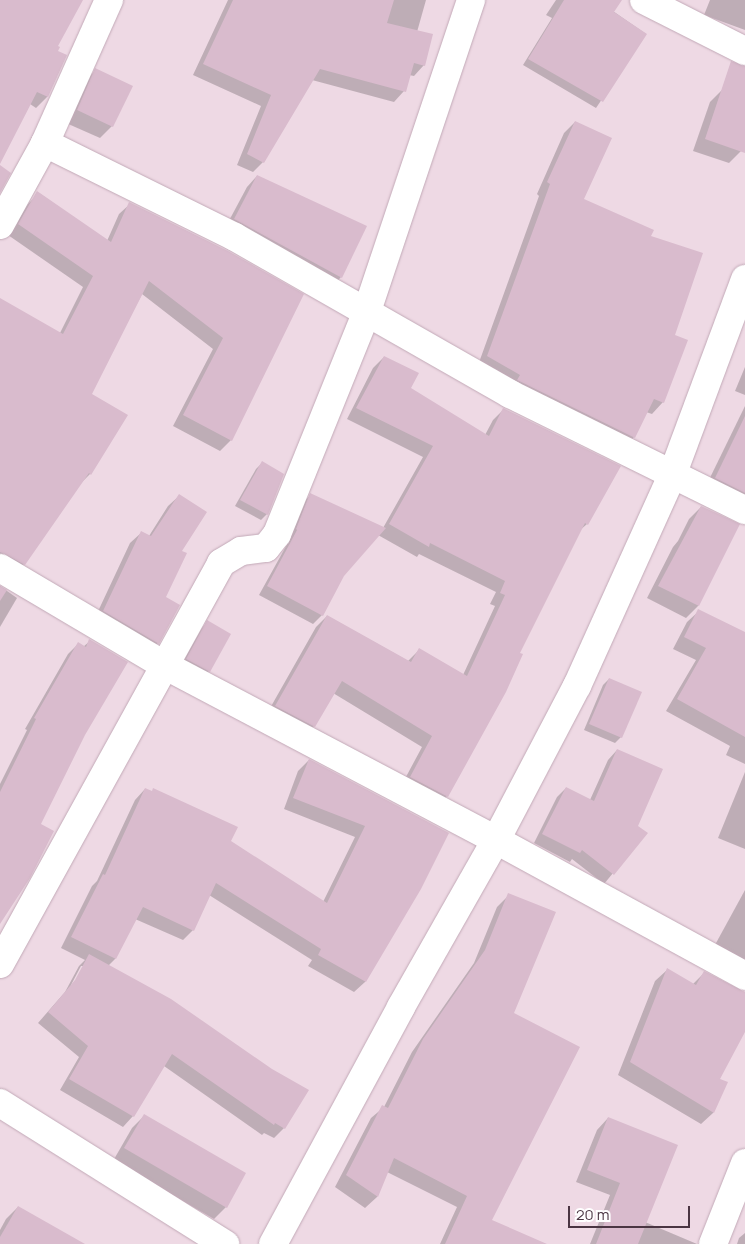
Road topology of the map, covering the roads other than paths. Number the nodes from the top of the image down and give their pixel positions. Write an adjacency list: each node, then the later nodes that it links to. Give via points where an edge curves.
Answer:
1 (109, 0): 5 (street)
2 (472, 0): 8 (street)
3 (644, 0): 4 (street)
4 (745, 51)
5 (44, 143): 6 (street); 8 (street, via 235,237)
6 (0, 225)
7 (745, 279): 9 (street)
8 (367, 311): 9 (street, via 510,394); 12 (street, via 277,534 266,548 242,551 222,563)
9 (673, 473): 10 (street); 13 (street, via 577,686)
10 (745, 510)
11 (0, 568): 12 (street)
12 (164, 665): 13 (street); 14 (street)
13 (496, 840): 15 (street); 19 (street)
14 (0, 964)
15 (745, 976)
16 (0, 1103): 18 (street)
17 (745, 1163): 20 (street)
18 (225, 1244)
19 (273, 1244)
20 (713, 1244)

